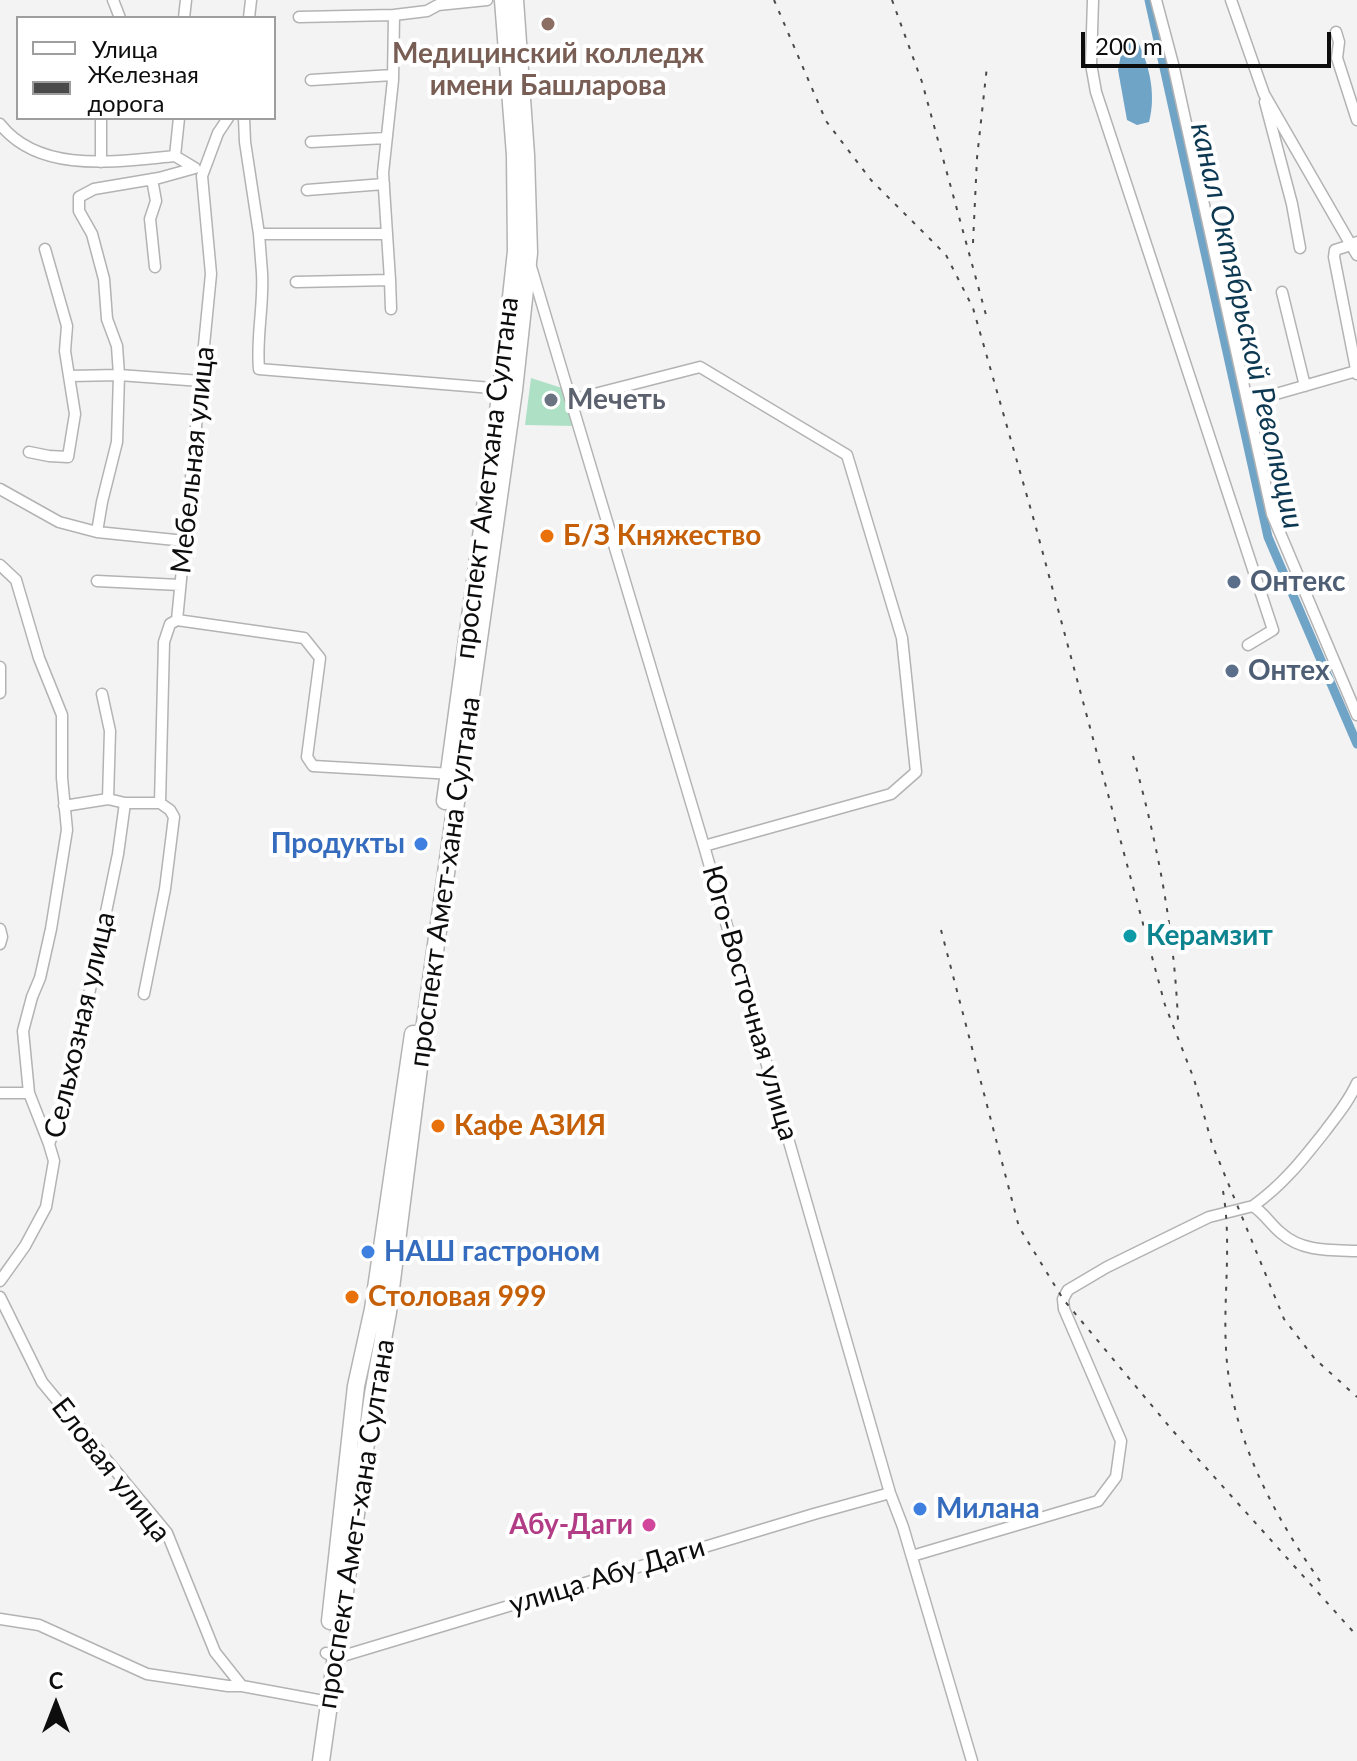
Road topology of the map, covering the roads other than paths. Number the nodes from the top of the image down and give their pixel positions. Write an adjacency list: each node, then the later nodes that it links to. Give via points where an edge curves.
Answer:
1 (487, 0): 7 (street)
2 (503, 0): 32 (main road, проспект Аметхана Султана)
3 (515, 0): 33 (main road, проспект Амет-хана Султана)
4 (1093, 0): 55 (street, via 1091,64 1096,92 1273,630)
5 (1156, 0): 46 (street)
6 (1231, 0): 12 (street)
7 (394, 15): 8 (street); 10 (street)
8 (299, 17)
9 (1336, 32): 17 (street, via 1337,58)
10 (393, 75): 11 (street); 19 (street)
11 (311, 80)
12 (1264, 94): 29 (street); 30 (street)
13 (101, 120): 22 (street)
14 (179, 120): 21 (street)
15 (227, 120): 23 (street, Мебельная улица)
16 (244, 120): 27 (street)
17 (1357, 120)
18 (0, 124): 22 (street, via 11,138 45,154)
19 (386, 138): 20 (street); 25 (street)
20 (311, 142)
21 (175, 156): 22 (street); 23 (street)
22 (101, 162)
23 (198, 172): 24 (street); 42 (street, Мебельная улица, via 211,274)
24 (152, 179): 34 (street); 40 (street, via 94,189 79,197 79,211 92,234 104,279)
25 (384, 184): 26 (street); 28 (street)
26 (307, 190)
27 (259, 234): 28 (street); 44 (street, via 259,369)
28 (387, 234): 35 (street)
29 (1355, 247): 39 (street, via 1335,250 1334,257)
30 (1300, 248)
31 (45, 249): 41 (street, via 67,326)
32 (516, 251): 33 (street, Юго-Восточная улица); 44 (main road, проспект Аметхана Султана)
33 (527, 264): 44 (main road, проспект Амет-хана Султана); 45 (street, Юго-Восточная улица)
34 (155, 267)
35 (390, 280): 36 (street); 38 (street)
36 (296, 282)
37 (1282, 292): 43 (street)
38 (391, 309)
39 (1357, 373): 43 (street)
40 (119, 375): 41 (street); 42 (street); 49 (street, via 117,442)
41 (70, 376): 47 (street, via 75,414 68,457)
42 (201, 381): 50 (street, Мебельная улица)
43 (1305, 386): 46 (street)
44 (507, 390): 60 (main road, проспект Амет-хана Султана)
45 (571, 400): 65 (street, Юго-Восточная улица); 65 (street, via 700,367 847,455 902,638 916,772 891,794)
46 (1248, 402): 59 (street, via 1272,514)
47 (29, 452)
48 (0, 489): 49 (street, via 59,522)
49 (97, 532): 50 (street)
50 (185, 541): 53 (street, Мебельная улица)
51 (0, 565): 64 (street, via 16,580 62,715)
52 (97, 581): 53 (street)
53 (180, 585): 54 (street, Мебельная улица)
54 (177, 620): 60 (street, via 304,638 320,658 307,757 313,766); 63 (street, Мебельная улица, via 164,642)
55 (1248, 645)
56 (0, 667): 57 (street)
57 (0, 693)
58 (102, 694): 61 (street, via 110,731)
59 (1357, 715)
60 (454, 774): 80 (main road, проспект Амет-хана Султана, via 388,1312)
61 (108, 799): 62 (street); 64 (street)
62 (125, 803): 63 (street); 72 (street, Сельхозная улица, via 69,1091)
63 (160, 803): 68 (street, via 174,817)
64 (64, 806): 71 (street, via 67,830 51,929 23,1031)
65 (704, 846): 77 (street, Юго-Восточная улица)
66 (0, 929): 67 (street)
67 (0, 944)
68 (144, 994)
69 (1357, 1083): 73 (street, via 1304,1159)
70 (0, 1093): 71 (street)
71 (29, 1093): 72 (street)
72 (49, 1144): 75 (street, Сельхозная улица, via 54,1161 46,1207)
73 (1253, 1206): 74 (street, via 1298,1245); 78 (street, via 1209,1217 1145,1248 1068,1290 1063,1299 1121,1441 1116,1477 1098,1501)
74 (1357, 1251)
75 (0, 1281)
76 (0, 1297): 81 (street, Еловая улица, via 42,1382 167,1533 215,1652)
77 (890, 1493): 78 (street, Юго-Восточная улица); 80 (street, улица Абу Даги)
78 (912, 1556): 85 (street, Юго-Восточная улица)
79 (0, 1619): 81 (street, via 39,1625 147,1674)
80 (331, 1656): 82 (main road, проспект Амет-хана Султана)
81 (242, 1686): 82 (street)
82 (324, 1702): 83 (main road); 84 (main road, проспект Амет-хана Султана)
83 (310, 1761)
84 (321, 1761)
85 (972, 1761)

